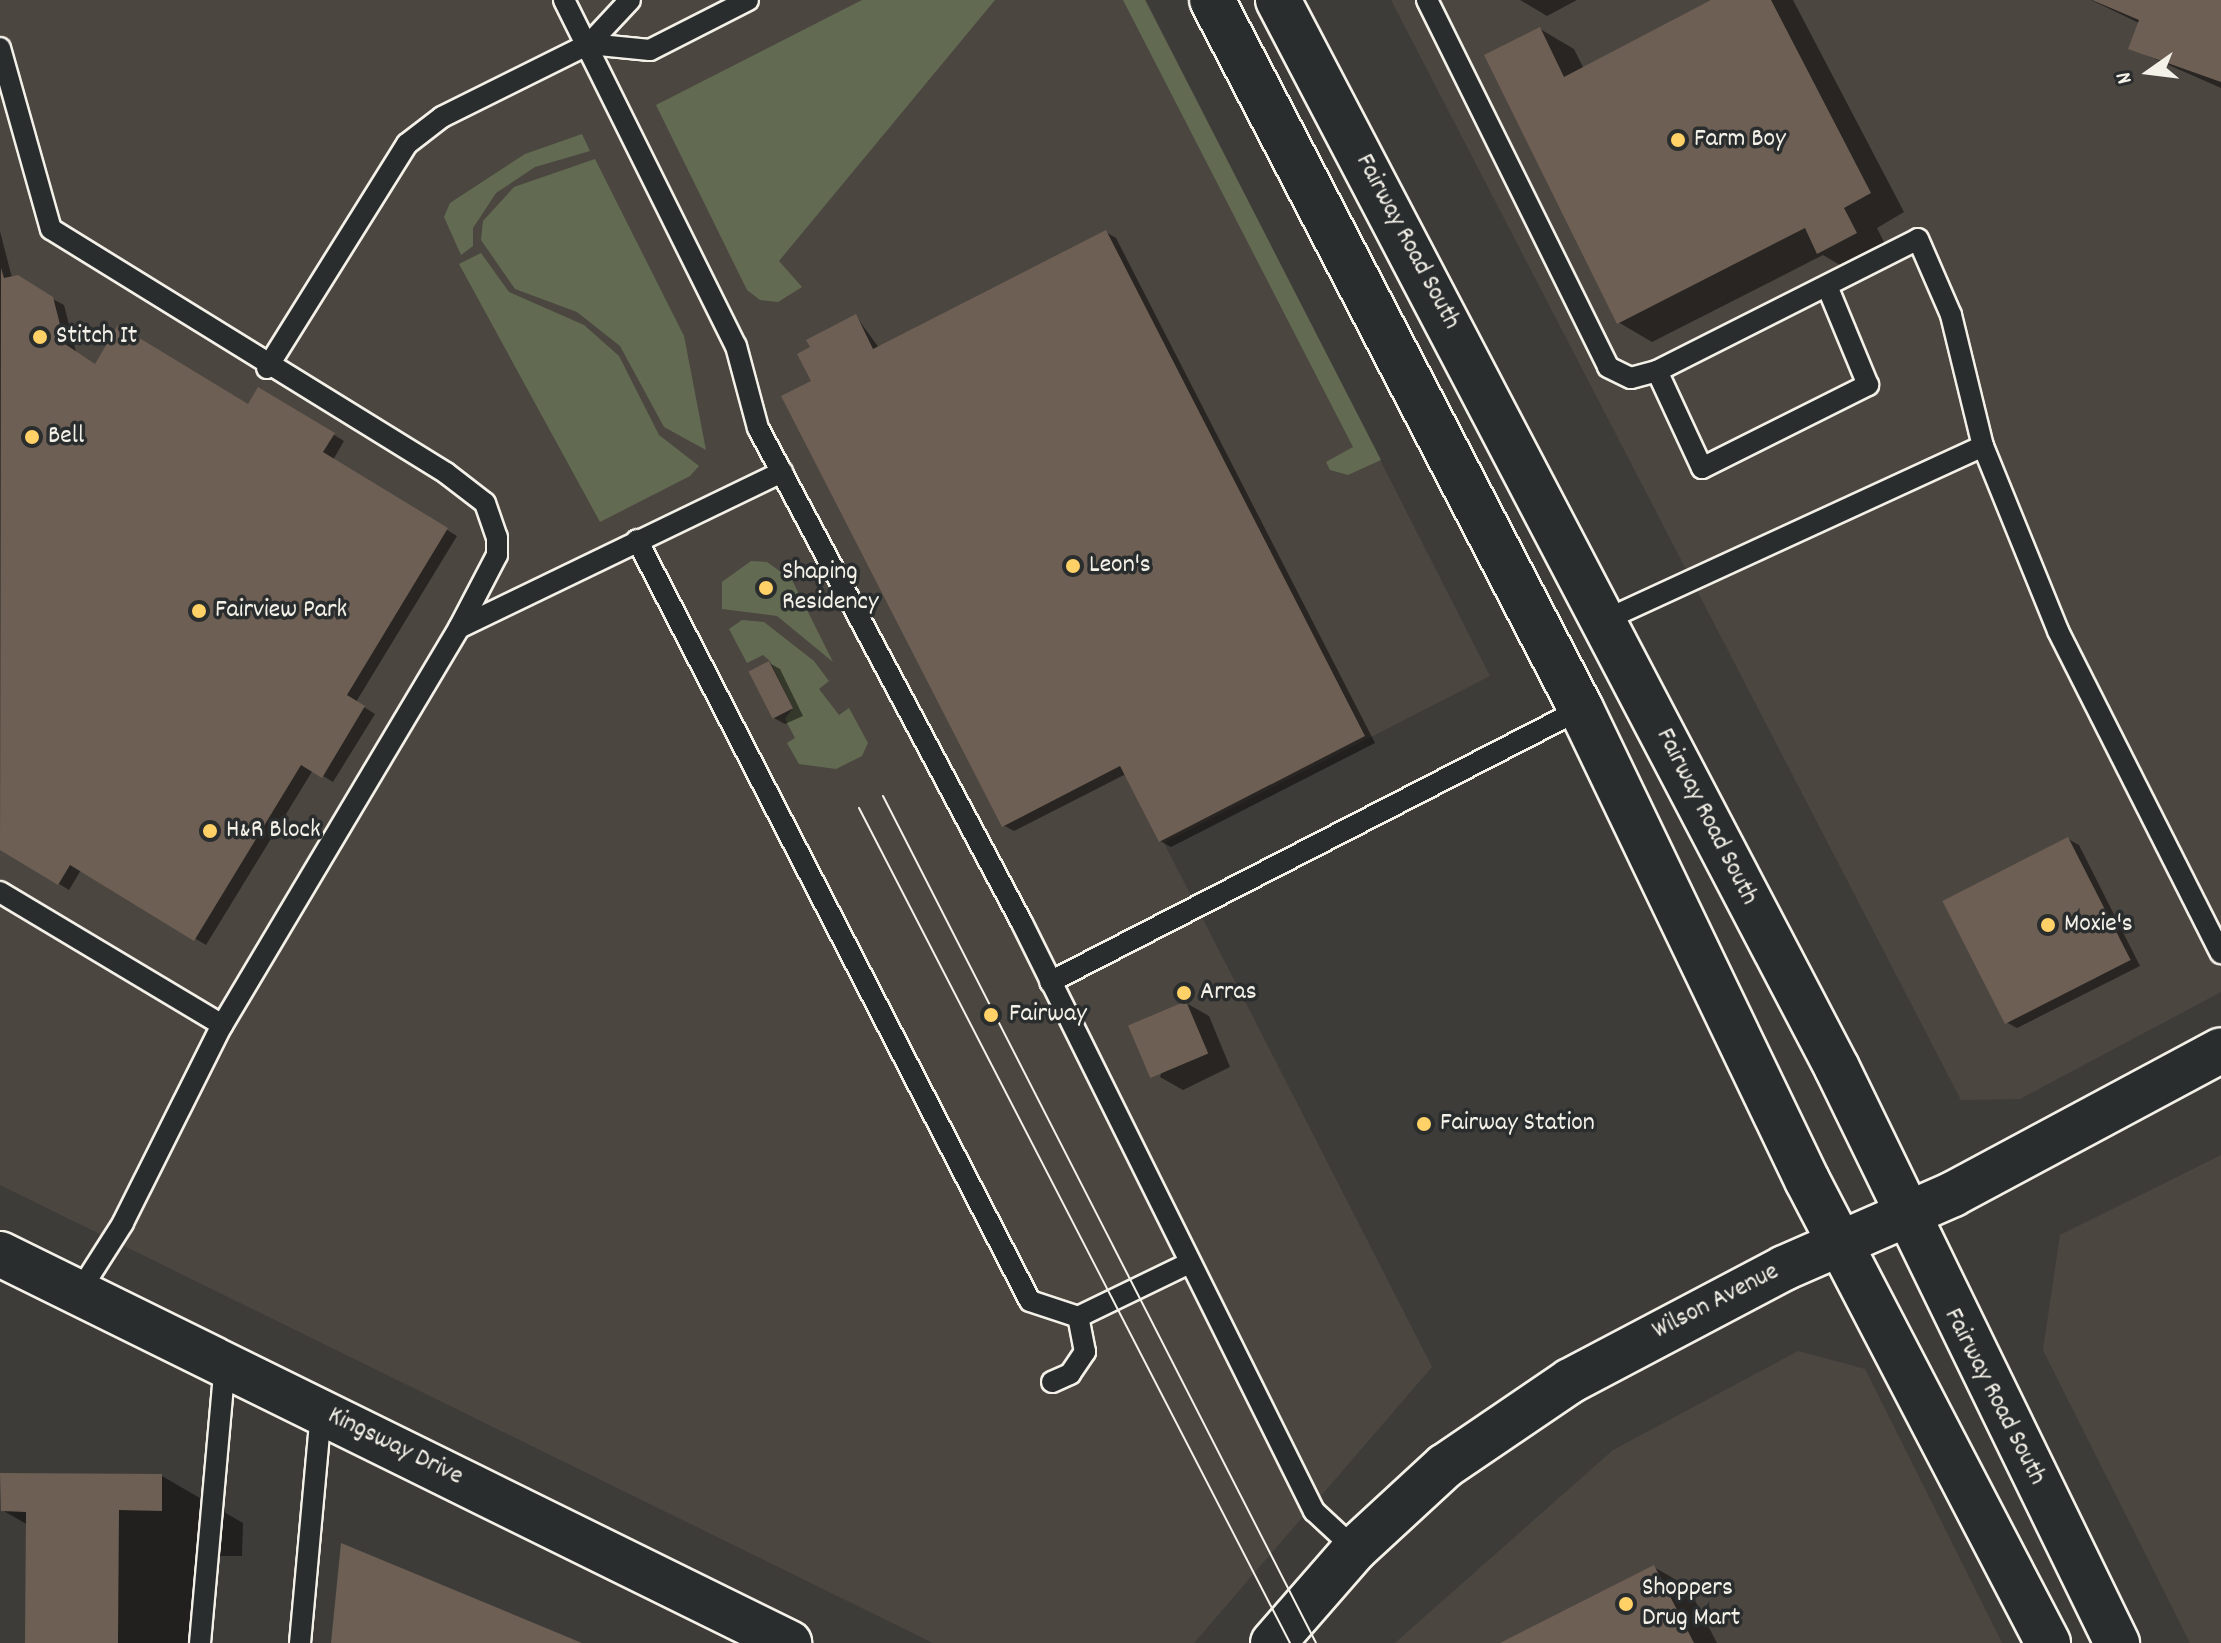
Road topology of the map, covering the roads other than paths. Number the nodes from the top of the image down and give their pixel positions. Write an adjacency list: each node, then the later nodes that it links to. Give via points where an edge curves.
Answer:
1 (564, 0): 7 (lane)
2 (630, 0): 7 (lane)
3 (748, 0): 7 (lane, via 650,50)
4 (1212, 0): 17 (main road)
5 (1278, 0): 15 (main road, Fairway Road South)
6 (1427, 0): 11 (lane, via 1608,367 1631,378)
7 (589, 44): 10 (lane, via 442,117 407,144); 13 (lane, via 736,346 758,428)
8 (0, 48): 10 (lane, via 51,229)
9 (1827, 286): 11 (lane); 11 (lane, via 1868,385 1702,468); 12 (lane, via 1918,239 1951,315)
10 (267, 368): 16 (lane, via 485,503 497,555)
11 (1657, 371)
12 (1983, 446): 15 (lane); 19 (lane, via 2058,631)
13 (782, 472): 14 (lane); 20 (lane)
14 (637, 540): 16 (lane); 28 (lane, via 1022,1289 1042,1311)
15 (1605, 620): 23 (main road, Fairway Road South)
16 (459, 628): 21 (lane)
17 (1581, 709): 20 (lane); 24 (main road)
18 (0, 892): 21 (lane)
19 (2221, 953)
20 (1050, 982): 26 (lane)
21 (222, 1025): 27 (lane, via 123,1223)
22 (2221, 1050): 23 (main road, Wilson Avenue)
23 (1908, 1216): 24 (main road, Wilson Avenue); 38 (main road, Fairway Road South)
24 (1843, 1244): 32 (main road, Wilson Avenue, via 1673,1323 1570,1381 1445,1466); 37 (main road)
25 (0, 1254): 27 (main road, Kingsway Drive)
26 (1187, 1264): 28 (lane); 32 (lane, via 1314,1511)
27 (79, 1292): 29 (main road, Kingsway Drive)
28 (1078, 1317): 30 (lane, via 1085,1352 1070,1374)
29 (225, 1364): 31 (main road, Kingsway Drive); 33 (lane)
30 (1052, 1382)
31 (321, 1410): 34 (lane); 35 (main road, Kingsway Drive)
32 (1355, 1549): 36 (main road, Wilson Avenue)
33 (200, 1643)
34 (300, 1643)
35 (789, 1643)
36 (1273, 1643)
37 (2048, 1643)
38 (2117, 1643)

